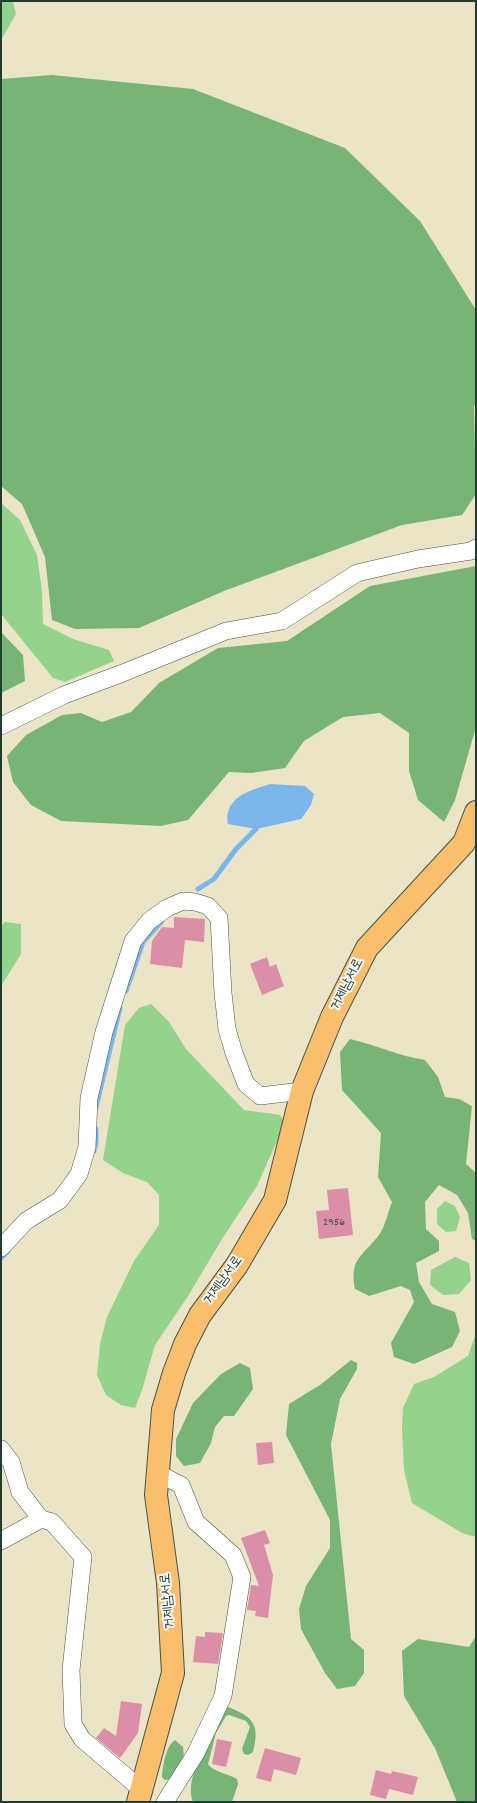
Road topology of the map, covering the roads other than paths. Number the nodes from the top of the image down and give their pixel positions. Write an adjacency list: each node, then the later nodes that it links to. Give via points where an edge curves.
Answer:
1 (476, 548): 2 (lane, via 357,573 282,621 226,631 64,695)
2 (1, 726)
3 (476, 812): 4 (main road, 거제남서로, via 464,843 367,948 332,1018)
4 (302, 1091): 5 (lane, via 260,1096 246,1084 227,1029 219,918 208,906 195,902 183,900 167,908 149,921 133,941 102,1040 89,1098 87,1147 79,1174 60,1200 26,1221); 7 (main road, 거제남서로, via 275,1200 237,1265 200,1315 185,1344 163,1410)
5 (1, 1248)
6 (1, 1449): 8 (lane, via 11,1462 20,1492)
7 (157, 1473): 10 (main road, 거제남서로, via 156,1495 168,1583 173,1673); 11 (lane, via 181,1485 196,1522 233,1555 242,1577 223,1696 196,1753)
8 (41, 1518): 9 (lane); 10 (lane, via 52,1522 83,1558 71,1670 72,1724 82,1739)
9 (1, 1541)
10 (140, 1796)
11 (165, 1802)

